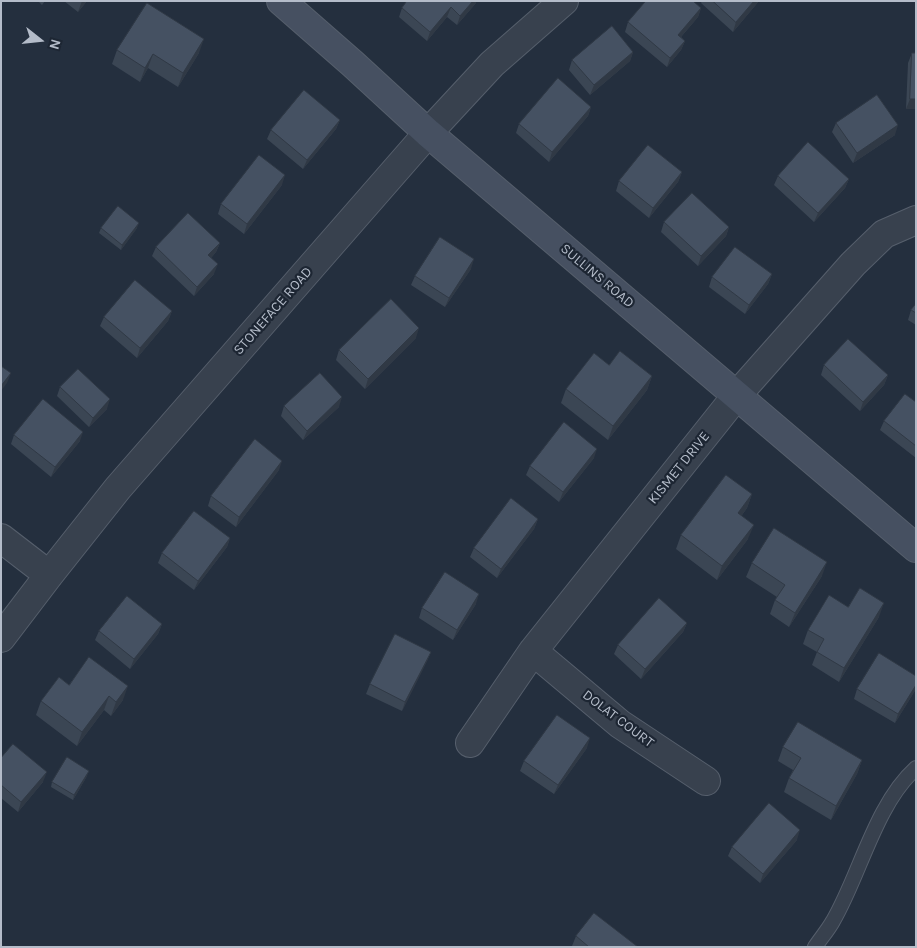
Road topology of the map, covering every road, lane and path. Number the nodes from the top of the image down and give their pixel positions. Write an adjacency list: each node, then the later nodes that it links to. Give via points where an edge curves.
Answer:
1 (281, 1): 3 (street, SULLINS ROAD)
2 (564, 1): 3 (street, STONEFACE ROAD, via 492,64)
3 (428, 132): 5 (street, SULLINS ROAD); 8 (street, STONEFACE ROAD, via 118,488)
4 (916, 220): 5 (street, KISMET DRIVE, via 884,234 853,264)
5 (737, 395): 7 (street, SULLINS ROAD); 10 (street, KISMET DRIVE)
6 (1, 538): 8 (street)
7 (916, 548)
8 (49, 575): 9 (street, STONEFACE ROAD)
9 (1, 638)
10 (533, 651): 11 (street, KISMET DRIVE); 13 (street, DOLAT COURT, via 620,724)
11 (470, 742)
12 (916, 768): 14 (lane, via 885,808 833,922)
13 (706, 781)
14 (815, 947)

